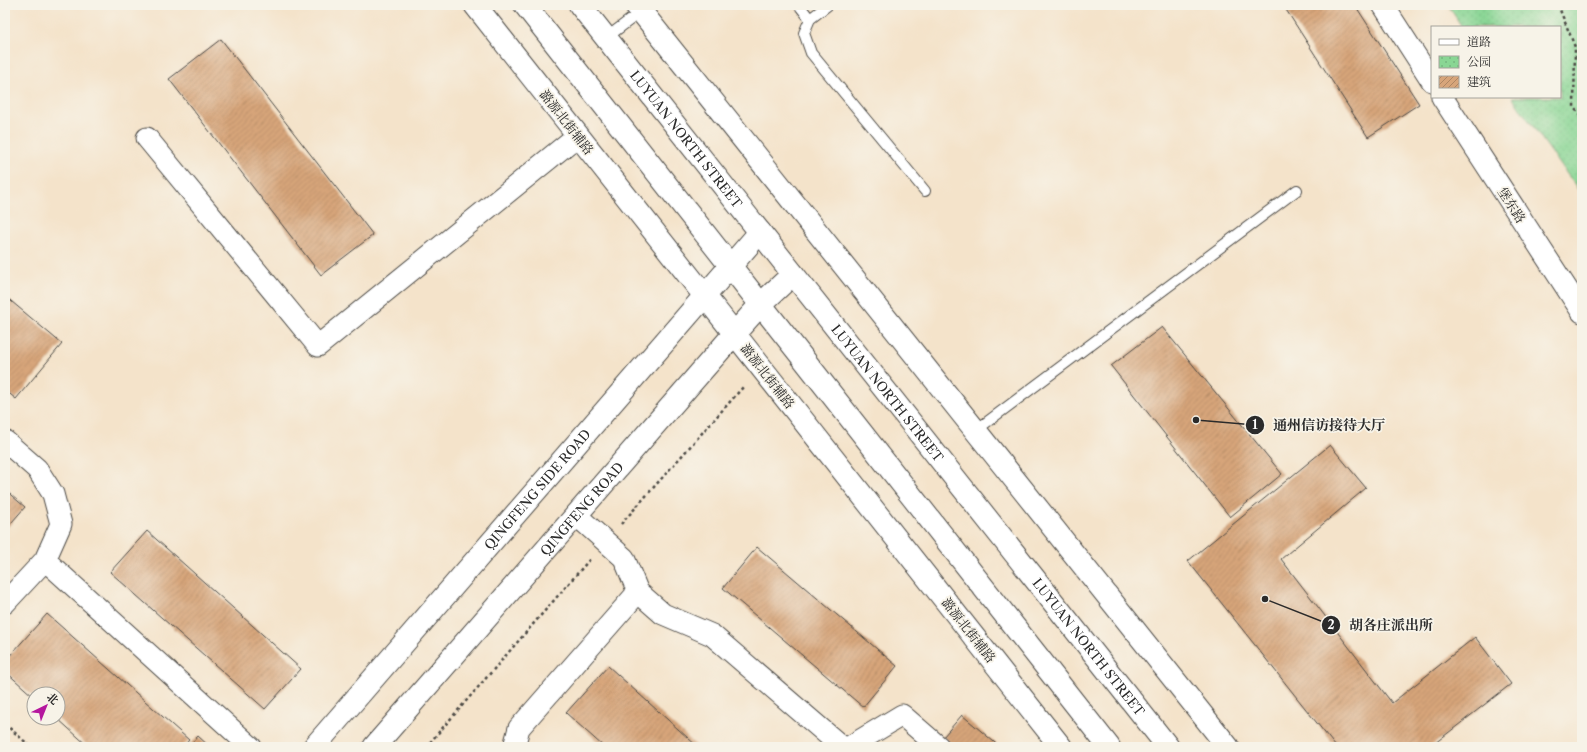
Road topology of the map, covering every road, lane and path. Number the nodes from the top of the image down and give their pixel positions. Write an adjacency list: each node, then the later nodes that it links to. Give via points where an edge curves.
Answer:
1 (475, 5): 14 (street, 潞源北街辅路)
2 (525, 5): 19 (street)
3 (580, 5): 10 (street, LUYUAN NORTH STREET)
4 (799, 5): 9 (lane)
5 (828, 5): 9 (lane)
6 (1383, 5): 11 (street)
7 (1558, 5): 13 (path, via 1575,47 1574,108)
8 (642, 7): 10 (lane); 25 (street)
9 (810, 20): 17 (lane, via 804,33 811,54)
10 (606, 38): 18 (street, LUYUAN NORTH STREET)
11 (1431, 79)
12 (1443, 98): 23 (street, 堡东路)
13 (1582, 117)
14 (577, 136): 15 (street, via 318,346); 21 (street, 潞源北街辅路)
15 (147, 138)
16 (1297, 190): 25 (lane)
17 (925, 191)
18 (760, 232): 19 (street, QINGFENG SIDE ROAD); 20 (street, LUYUAN NORTH STREET)
19 (730, 266): 21 (street, QINGFENG SIDE ROAD); 22 (street)
20 (793, 274): 22 (street, QINGFENG ROAD); 42 (street, LUYUAN NORTH STREET)
21 (704, 297): 24 (street, 潞源北街辅路); 34 (street, QINGFENG SIDE ROAD)
22 (761, 304): 24 (street, QINGFENG ROAD); 41 (street)
23 (1582, 312)
24 (734, 334): 27 (street, QINGFENG ROAD); 40 (street, 潞源北街辅路)
25 (975, 431): 43 (street)
26 (5, 441): 28 (street, via 37,468 53,494 61,524)
27 (576, 515): 29 (street, via 624,558); 35 (street, QINGFENG ROAD)
28 (44, 560): 30 (street); 33 (street)
29 (638, 592): 36 (street, via 518,728); 37 (street, via 663,614 712,635)
30 (5, 603)
31 (5, 724): 32 (path)
32 (31, 747)
33 (251, 747)
34 (314, 747)
35 (374, 747)
36 (514, 747)
37 (842, 747)
38 (849, 747): 39 (street, via 902,715)
39 (939, 747)
40 (1061, 747)
41 (1109, 747)
42 (1168, 747)
43 (1228, 747)

